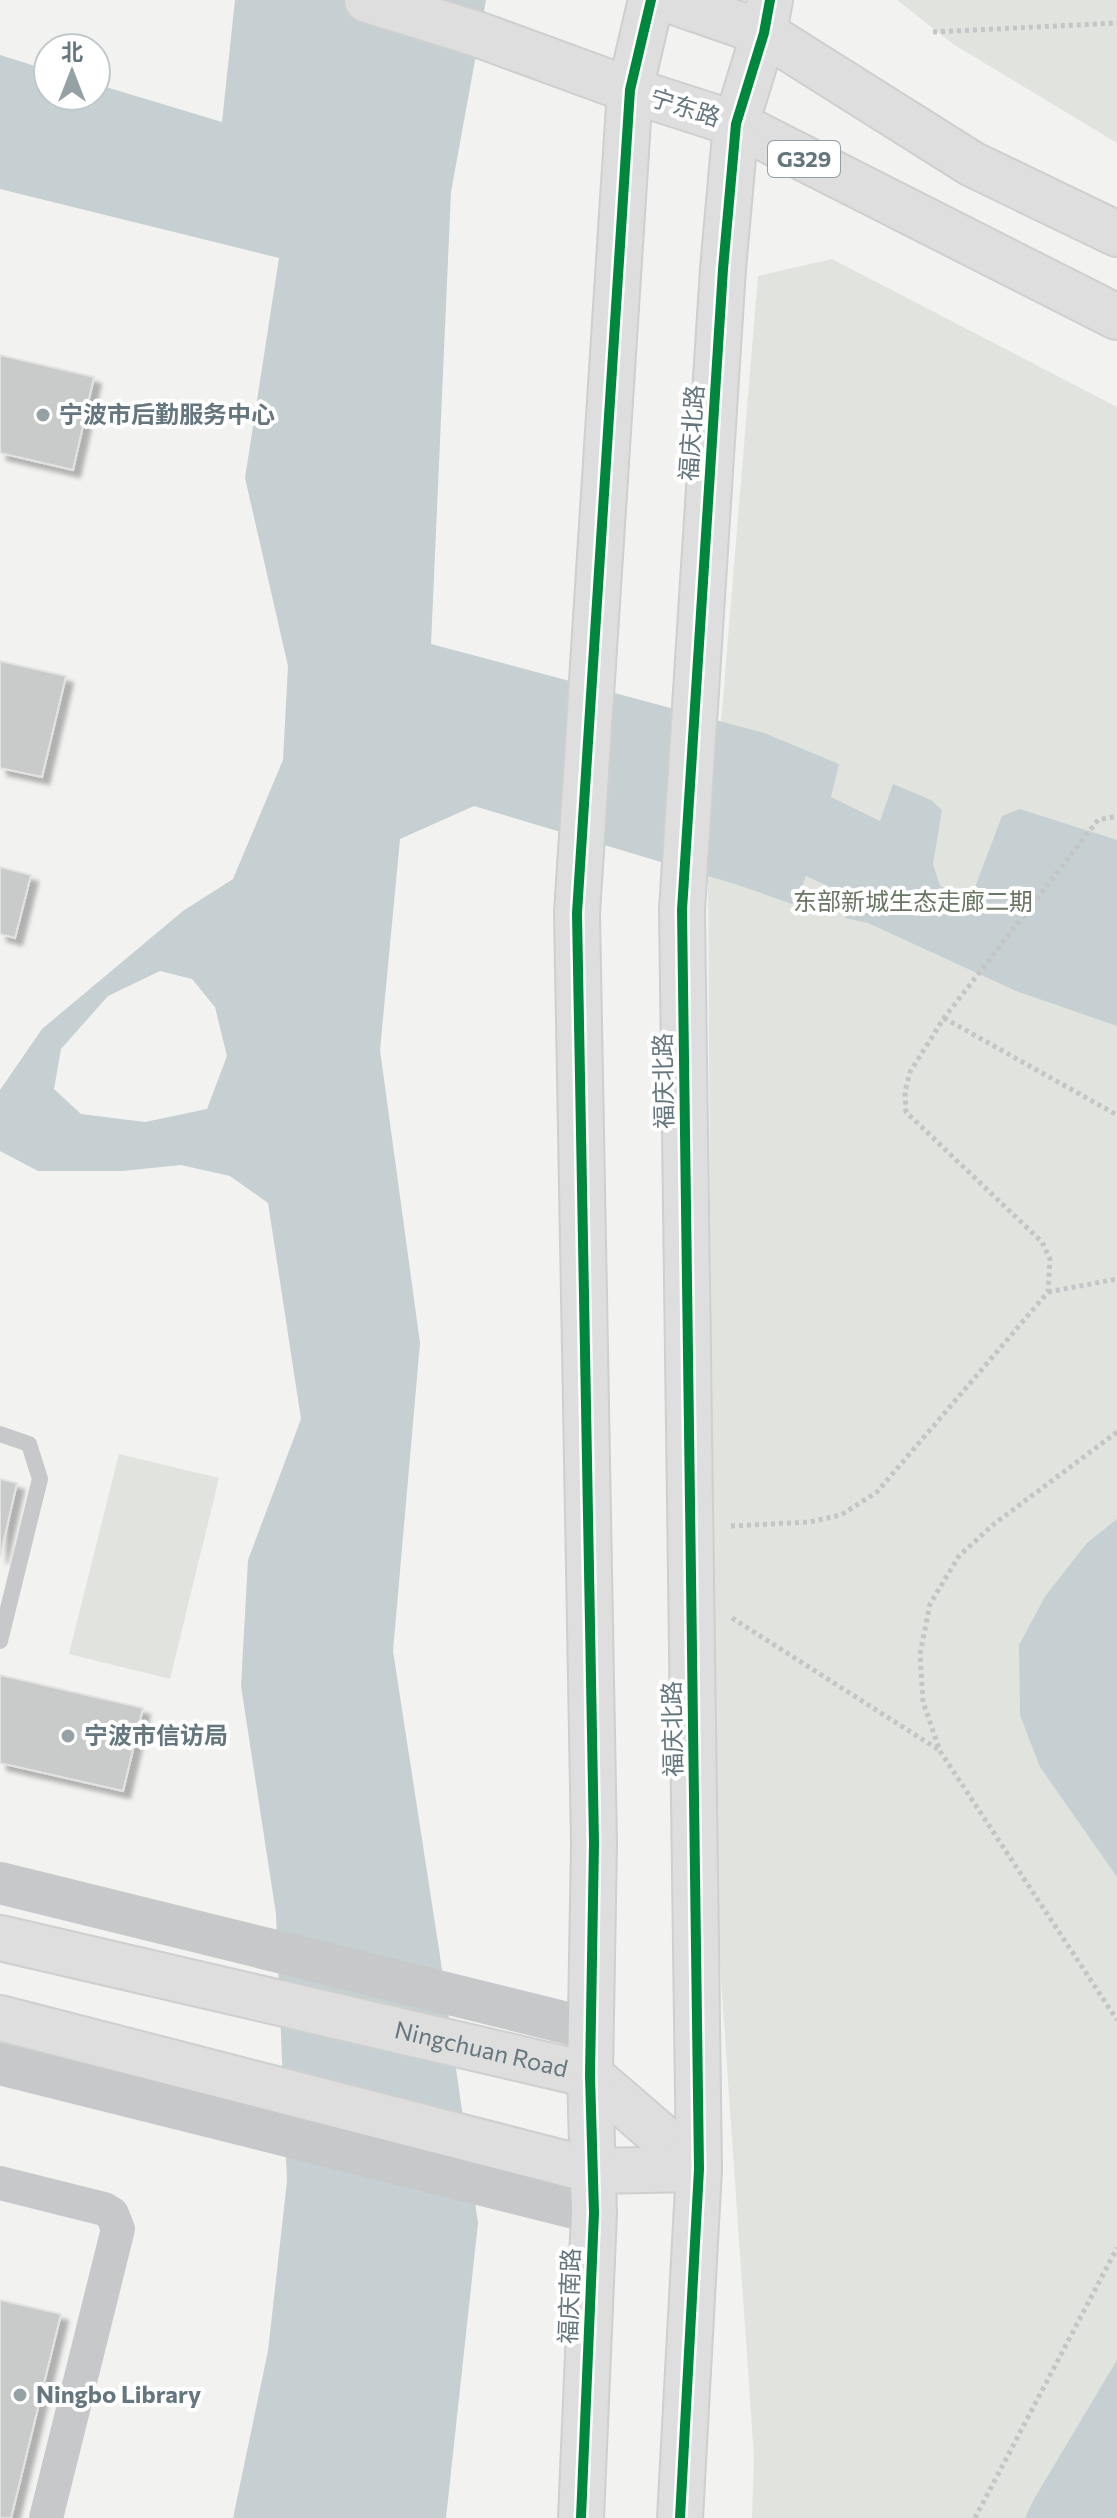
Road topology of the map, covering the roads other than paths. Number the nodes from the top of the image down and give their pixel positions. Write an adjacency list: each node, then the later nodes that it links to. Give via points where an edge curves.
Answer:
1 (367, 0): 5 (main road, 宁东路 / G329)
2 (651, 0): 5 (main road)
3 (669, 0): 4 (main road)
4 (767, 16): 6 (main road, 福庆北路); 7 (main road, via 972,164)
5 (630, 90): 6 (main road, 宁东路 / G329); 14 (main road, via 577,913 594,1843)
6 (736, 124): 8 (main road, 宁东路 / G329); 17 (main road, 福庆北路, via 682,910)
7 (1117, 234)
8 (1117, 317)
9 (0, 1434): 10 (lane, via 29,1444 40,1479)
10 (0, 1641)
11 (0, 1883): 14 (street)
12 (0, 1938): 16 (main road, Ningchuan Road)
13 (0, 2018): 19 (main road, via 449,2134)
14 (591, 2029): 16 (main road)
15 (0, 2064): 19 (street, via 451,2177)
16 (590, 2075): 17 (main road, Ningchuan Road); 19 (main road, 福庆南路)
17 (699, 2169): 19 (main road); 22 (main road)
18 (0, 2183): 20 (street, via 104,2209 118,2229)
19 (594, 2192): 21 (main road, 福庆南路)
20 (46, 2518)
21 (581, 2518)
22 (680, 2518)

